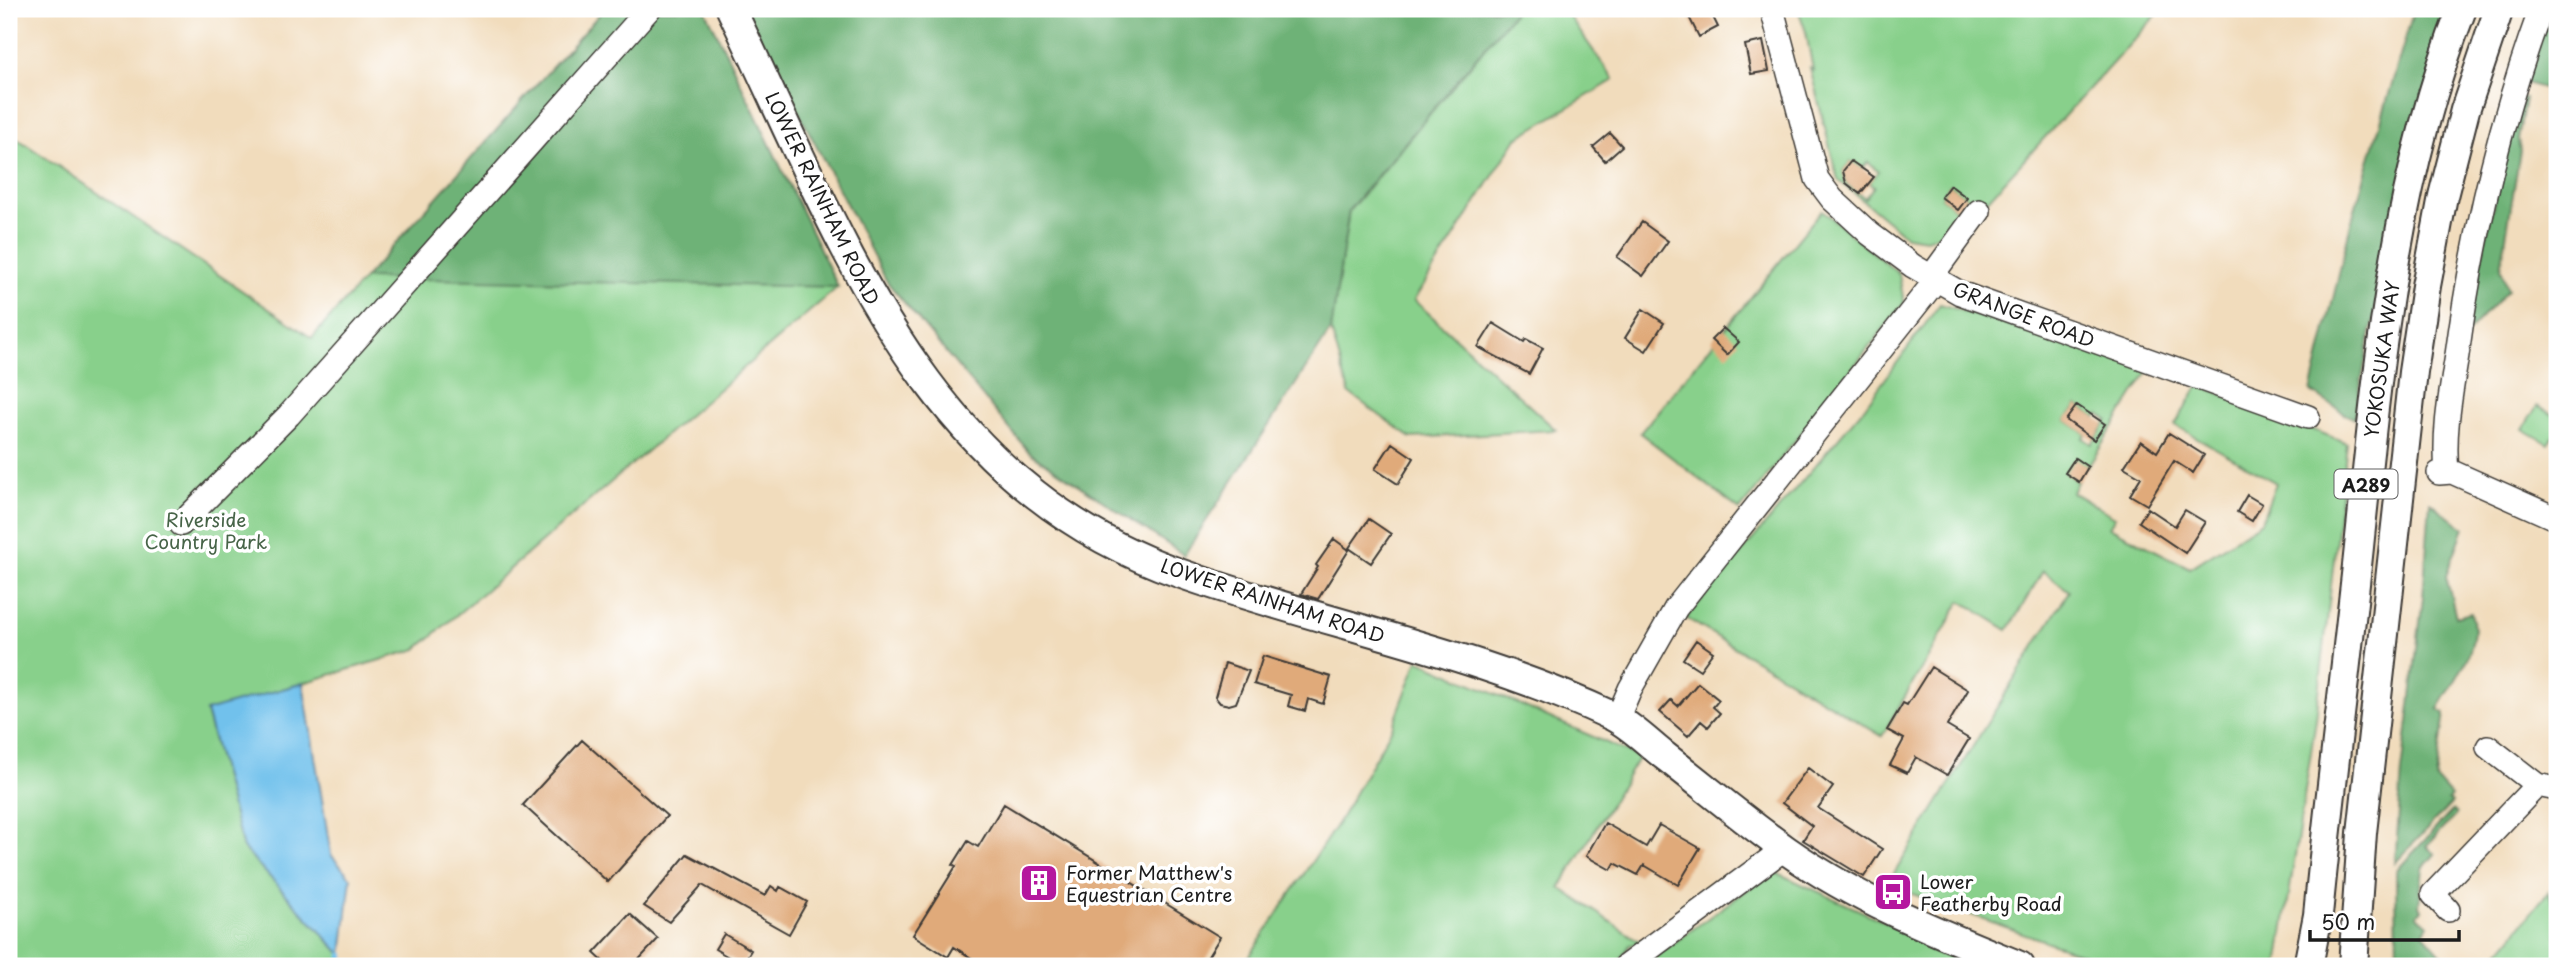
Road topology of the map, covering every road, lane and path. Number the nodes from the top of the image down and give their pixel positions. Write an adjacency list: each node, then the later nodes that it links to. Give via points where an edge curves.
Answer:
1 (649, 9): 11 (street, via 289,415)
2 (731, 9): 12 (main road, LOWER RAINHAM ROAD, via 831,224 887,325 960,422 1031,490 1118,547 1174,571 1508,672)
3 (1772, 9): 8 (street, GRANGE ROAD, via 1820,185 1870,234)
4 (2462, 9): 19 (main road, YOKOSUKA WAY / A289, via 2426,120 2399,231 2371,435 2318,915)
5 (2499, 9): 20 (main road, YOKOSUKA WAY / A289, via 2465,110 2426,285 2362,833)
6 (2541, 9): 10 (street, via 2480,223 2448,416 2447,471)
7 (1979, 211): 8 (street)
8 (1934, 278): 9 (street, GRANGE ROAD, via 1999,308); 12 (street, via 1676,608)
9 (2308, 416)
10 (2557, 519)
11 (181, 524)
12 (1617, 719): 15 (main road, LOWER RAINHAM ROAD)
13 (2488, 747): 14 (street)
14 (2547, 787): 16 (street, via 2433,894)
15 (1784, 849): 17 (street); 18 (main road, LOWER RAINHAM ROAD, via 1884,908)
16 (2448, 910)
17 (1626, 966)
18 (2020, 966)
19 (2308, 966)
20 (2353, 966)

